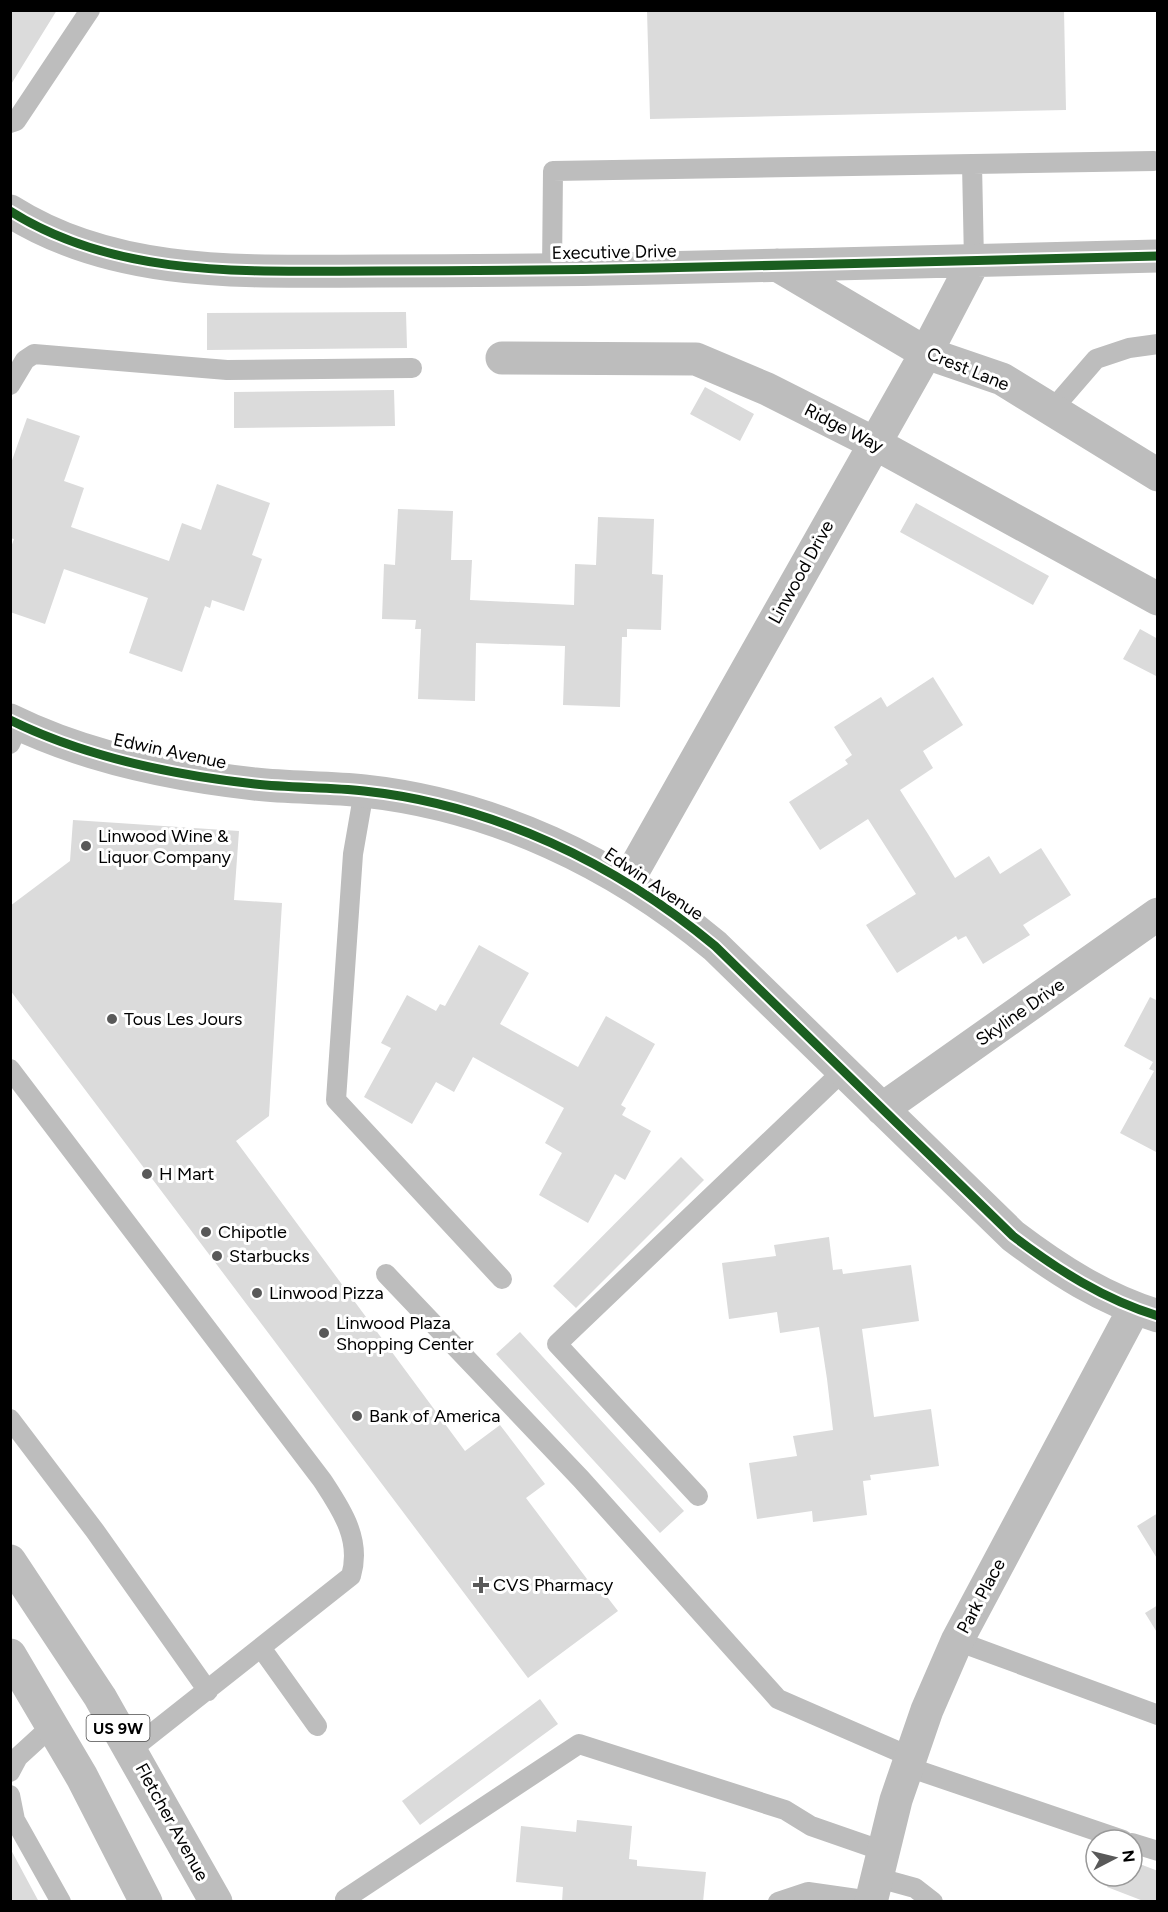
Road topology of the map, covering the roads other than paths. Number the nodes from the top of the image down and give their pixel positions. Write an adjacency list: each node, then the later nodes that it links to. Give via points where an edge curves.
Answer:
1 (90, 10): 2 (lane, via 16,121)
2 (10, 123)
3 (1154, 161): 4 (lane)
4 (972, 164): 7 (lane); 9 (lane, via 553,171)
5 (10, 211): 9 (main road, Executive Drive, via 37,228 98,252 168,265 240,272)
6 (1158, 256): 7 (main road, Executive Drive)
7 (974, 261): 8 (main road, Executive Drive); 11 (main road, Linwood Drive)
8 (777, 265): 9 (main road, Executive Drive); 11 (main road, Crest Lane)
9 (552, 270)
10 (1158, 344): 15 (lane, via 1096,359)
11 (926, 353): 15 (main road, Crest Lane, via 1002,379); 16 (main road, Linwood Drive)
12 (502, 358): 16 (main road, Ridge Way, via 696,359 768,389)
13 (412, 368): 14 (lane, via 227,370 34,354 25,360)
14 (10, 385)
15 (1051, 411): 17 (main road, Crest Lane)
16 (874, 443): 18 (main road, Ridge Way); 21 (main road, Linwood Drive)
17 (1158, 475)
18 (1158, 600)
19 (13, 730): 20 (main road, Edwin Avenue, via 175,773 256,785)
20 (364, 791): 21 (main road, Edwin Avenue, via 430,802 505,824 578,854); 27 (lane, via 353,854 336,1100)
21 (627, 882): 24 (main road, Edwin Avenue, via 715,946)
22 (1158, 914): 25 (main road, Skyline Drive)
23 (10, 1069): 33 (lane, via 322,1480 350,1526 355,1553 351,1576)
24 (843, 1071): 25 (main road, Edwin Avenue); 30 (lane, via 557,1344)
25 (882, 1109): 28 (main road, Edwin Avenue, via 1013,1236 1061,1272)
26 (386, 1274): 40 (lane, via 581,1479 778,1699)
27 (502, 1279)
28 (1146, 1312): 32 (main road, Park Place)
29 (10, 1419): 35 (lane)
30 (698, 1496)
31 (10, 1561): 39 (main road, Fletcher Avenue / US 9W, via 67,1644)
32 (957, 1641): 36 (lane); 40 (main road, Park Place)
33 (261, 1649): 35 (lane); 38 (lane)
34 (10, 1655): 37 (main road, US 9W)
35 (208, 1691): 39 (lane)
36 (1158, 1715)
37 (53, 1725): 41 (lane, via 18,1757); 47 (main road, US 9W)
38 (317, 1726)
39 (131, 1750): 48 (main road, Fletcher Avenue / US 9W)
40 (909, 1762): 43 (lane); 44 (main road, Park Place)
41 (10, 1772)
42 (10, 1795): 46 (lane, via 15,1820)
43 (1090, 1828)
44 (875, 1883): 45 (lane, via 811,1826 785,1810 579,1744); 49 (lane, via 808,1892); 50 (lane, via 915,1888)
45 (345, 1899)
46 (61, 1902)
47 (146, 1902)
48 (216, 1902)
49 (778, 1902)
50 (933, 1902)

